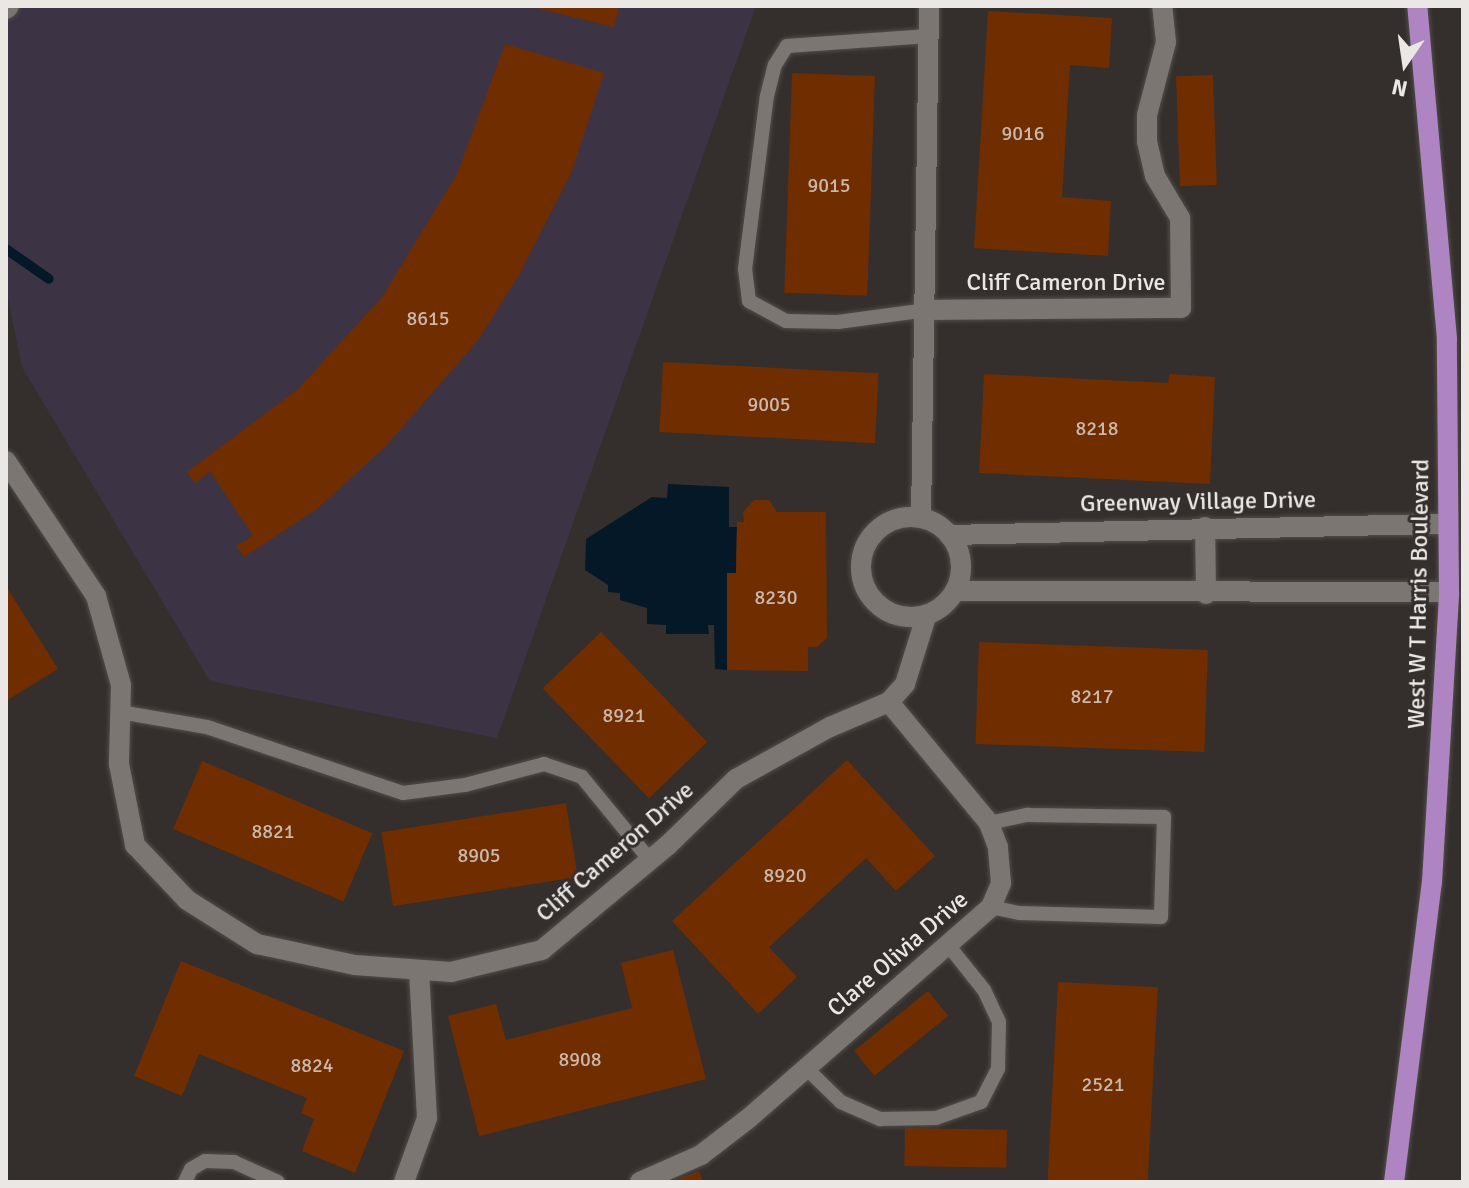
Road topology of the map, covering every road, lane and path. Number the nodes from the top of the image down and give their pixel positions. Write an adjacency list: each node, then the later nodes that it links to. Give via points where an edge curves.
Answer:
1 (929, 6): 4 (street)
2 (1162, 6): 5 (street, Cliff Cameron Drive, via 1166,42 1147,115 1147,141 1155,176 1180,218 1181,308)
3 (1417, 6): 8 (main road, West W T Harris Boulevard, via 1447,339)
4 (929, 36): 5 (street); 5 (lane, via 787,46 775,65 767,96 745,269 749,301 786,321 838,322)
5 (927, 310): 7 (street)
6 (6, 461): 16 (street, Cliff Cameron Drive, via 96,596 121,685)
7 (921, 518): 10 (street); 14 (street, via 889,521 865,545 861,561 865,586 880,606 894,614)
8 (1448, 524): 9 (street, Greenway Village Drive); 12 (main road, West W T Harris Boulevard)
9 (1205, 527): 10 (street, Greenway Village Drive); 13 (street)
10 (950, 535): 11 (street, via 961,572)
11 (955, 591): 13 (street); 14 (street)
12 (1449, 592): 13 (street); 27 (main road, West W T Harris Boulevard, via 1430,898)
13 (1206, 594)
14 (927, 614): 15 (street, via 905,684)
15 (889, 702): 17 (street, Clare Olivia Drive); 18 (street, Cliff Cameron Drive, via 830,727 736,779)
16 (120, 712): 18 (lane, via 207,727 403,793 544,764 582,777); 21 (street, Cliff Cameron Drive, via 119,764 135,845 187,900 257,944 355,965)
17 (989, 823): 19 (street, Clare Olivia Drive, via 998,847 1001,883); 19 (lane, via 1028,815 1164,817 1161,917 1019,913)
18 (650, 860): 21 (street, Cliff Cameron Drive, via 542,950 451,972)
19 (991, 907): 20 (street, Clare Olivia Drive)
20 (948, 945): 22 (street, Clare Olivia Drive); 22 (lane, via 984,990 999,1022 998,1069 981,1102 936,1118 880,1119 841,1102)
21 (419, 970): 25 (street, via 427,1118)
22 (806, 1068): 26 (street, Clare Olivia Drive, via 701,1155)
23 (185, 1182): 24 (lane, via 191,1169 205,1161 234,1162)
24 (278, 1182)
25 (404, 1182)
26 (640, 1182)
27 (1394, 1182)

